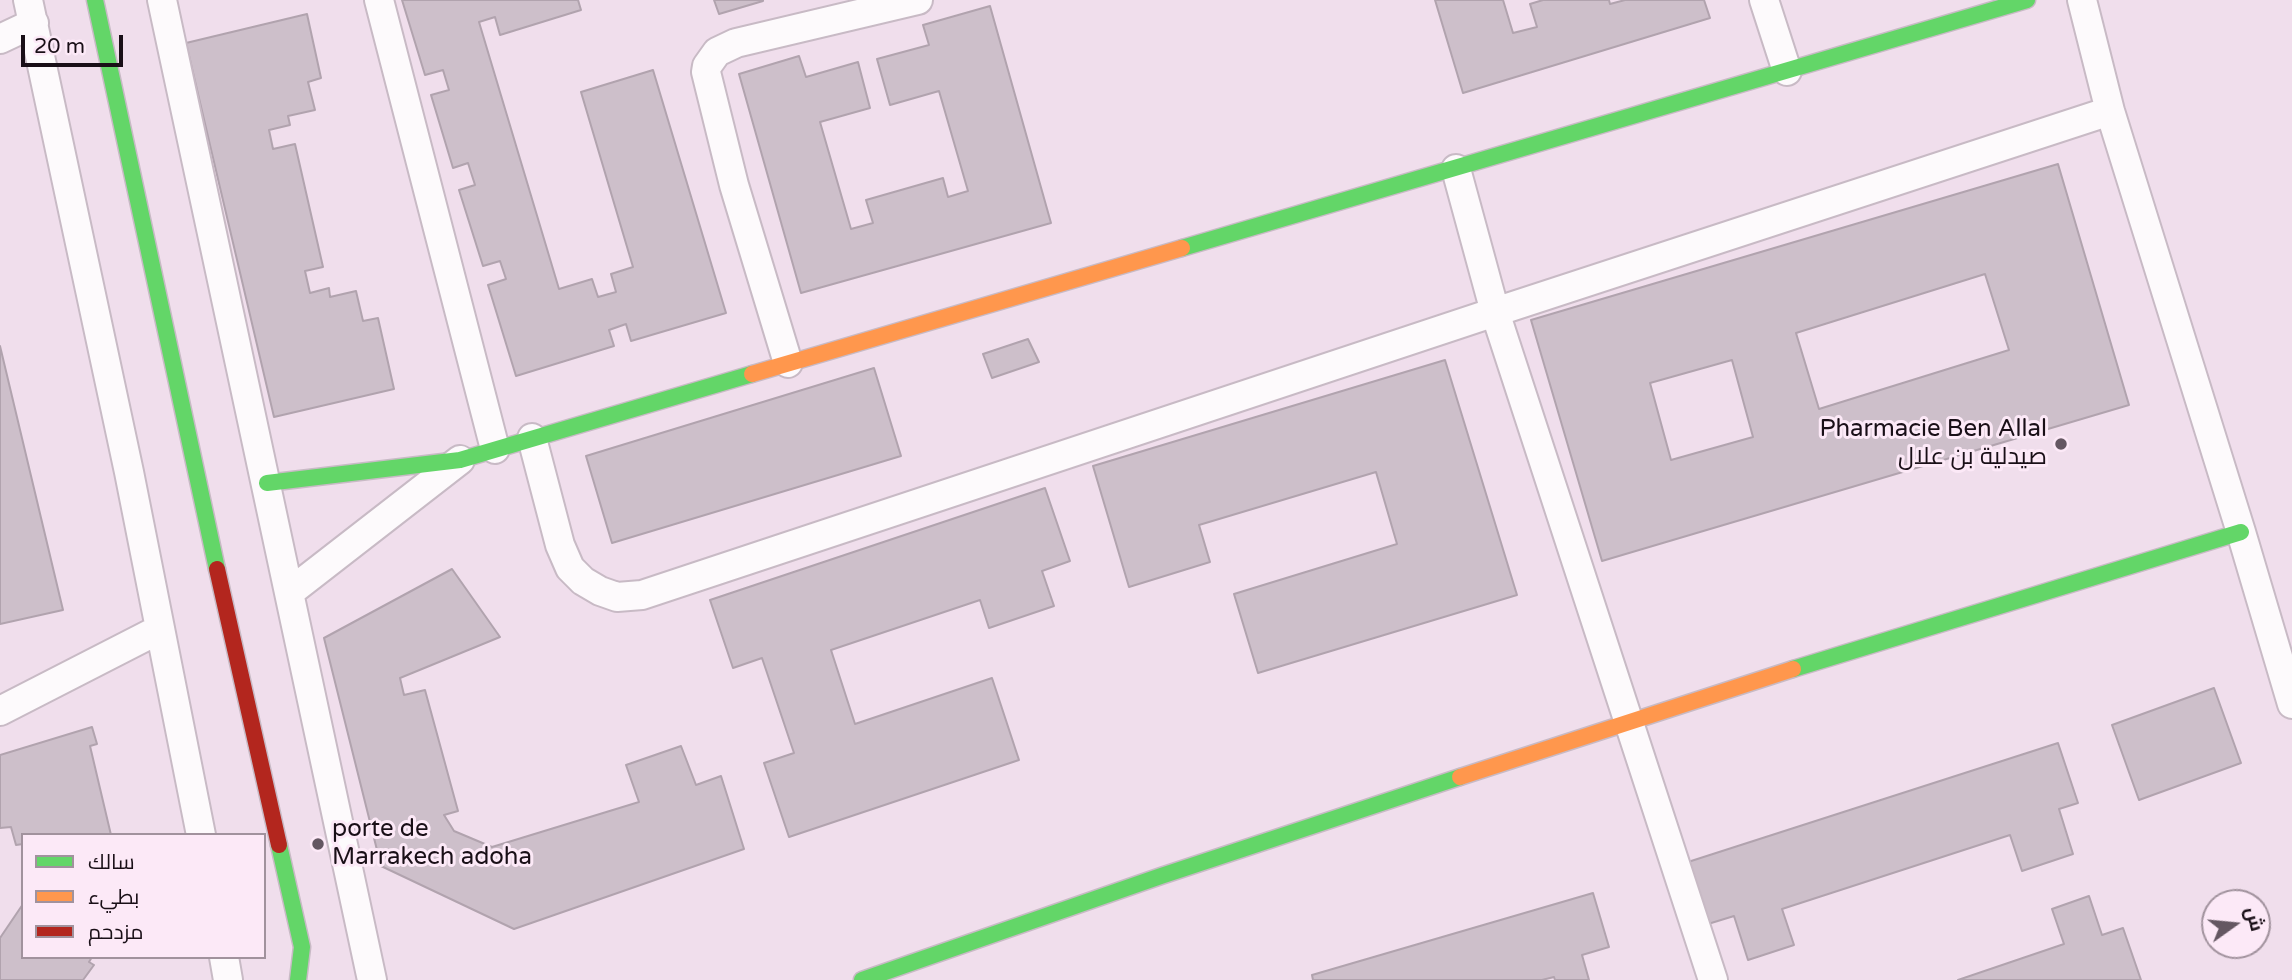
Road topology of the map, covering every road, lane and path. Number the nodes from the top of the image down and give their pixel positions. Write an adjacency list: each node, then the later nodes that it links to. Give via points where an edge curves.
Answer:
1 (95, 0): 26 (street)
2 (379, 0): 16 (street)
3 (918, 0): 14 (street, via 736,43 717,52 707,66 734,185)
4 (1763, 0): 10 (street)
5 (2027, 0): 10 (street)
6 (2082, 0): 11 (street)
7 (169, 2): 18 (street)
8 (31, 11): 9 (street); 21 (street)
9 (0, 39)
10 (1787, 71): 12 (street)
11 (2110, 111): 13 (street); 19 (street)
12 (1456, 169): 13 (street); 14 (street)
13 (1495, 312): 15 (street, via 642,595 617,597 600,591 570,568); 24 (street)
14 (788, 363): 15 (street)
15 (532, 438): 16 (street)
16 (495, 449): 17 (street)
17 (460, 460): 18 (street); 20 (street)
18 (267, 483): 20 (street)
19 (2241, 532): 22 (street); 24 (street)
20 (290, 593): 31 (street)
21 (160, 629): 23 (street); 25 (street)
22 (2292, 704)
23 (0, 711)
24 (1630, 720): 32 (street); 33 (street)
25 (201, 833)
26 (302, 947): 28 (street); 30 (street)
27 (224, 959): 29 (street)
28 (317, 969)
29 (229, 980)
30 (298, 980)
31 (372, 980)
32 (862, 980)
33 (1713, 980)

